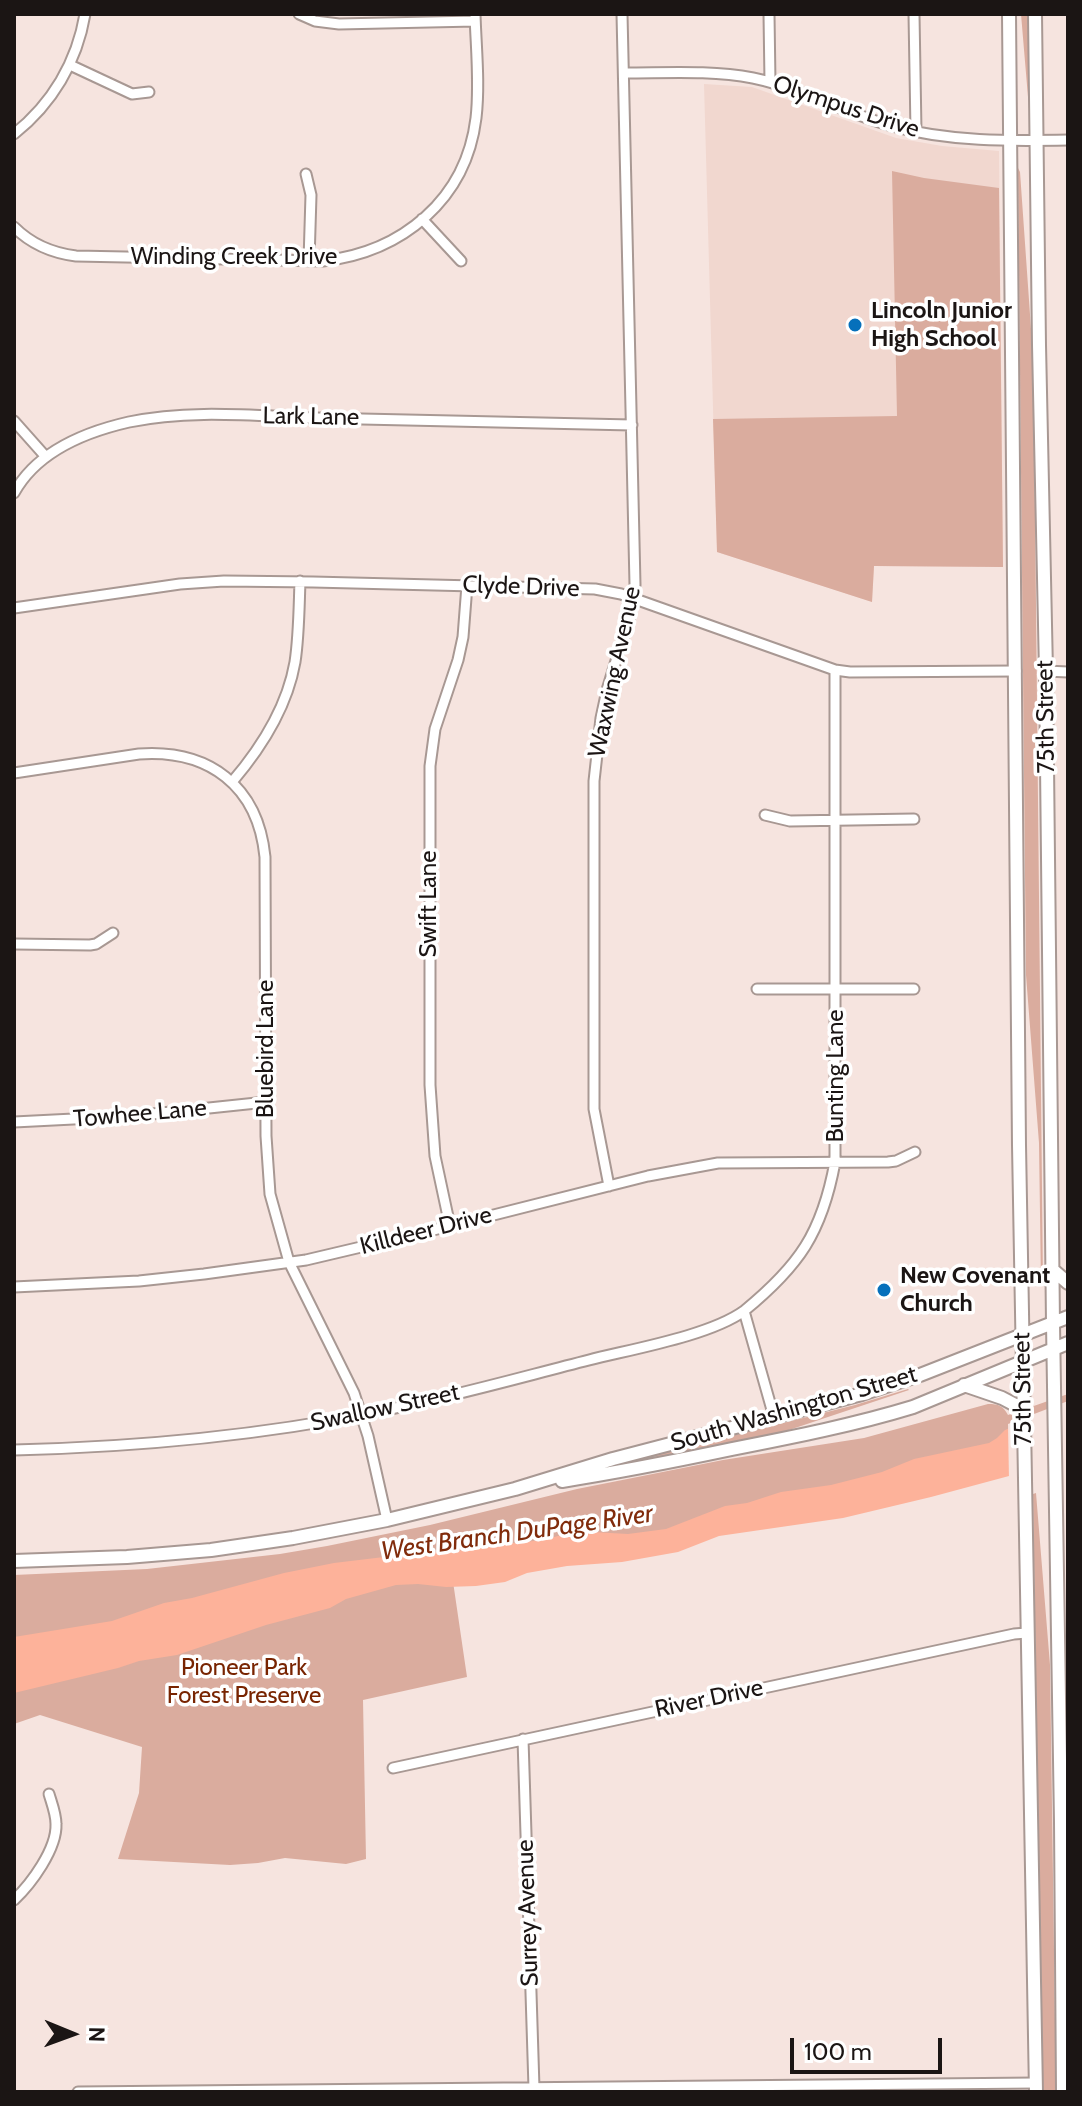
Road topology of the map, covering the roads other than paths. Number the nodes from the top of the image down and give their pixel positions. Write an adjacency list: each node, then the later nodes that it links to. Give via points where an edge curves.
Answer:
1 (85, 14): 9 (street)
2 (299, 14): 8 (street, via 339,24)
3 (622, 14): 10 (street, Waxwing Avenue)
4 (769, 14): 11 (street)
5 (914, 14): 13 (street)
6 (1009, 14): 15 (main road, 75th Street)
7 (1035, 14): 16 (main road, 75th Street)
8 (475, 17): 19 (street, Winding Creek Drive, via 473,135 457,176)
9 (70, 65): 12 (street, via 132,94); 14 (street, via 41,109)
10 (625, 73): 11 (street, Olympus Drive, via 709,73); 24 (street, Waxwing Avenue)
11 (770, 82): 13 (street, Olympus Drive, via 866,119)
12 (149, 92)
13 (916, 131): 15 (street, Olympus Drive)
14 (14, 134)
15 (1010, 140): 16 (street, Olympus Drive); 32 (main road, 75th Street)
16 (1036, 140): 17 (street, Olympus Drive); 33 (main road, 75th Street)
17 (1068, 140)
18 (306, 174): 21 (street, via 311,195)
19 (422, 219): 21 (street, Winding Creek Drive, via 370,251); 22 (street)
20 (14, 227): 21 (street, Winding Creek Drive, via 45,248 76,256)
21 (309, 261)
22 (461, 261)
23 (14, 421): 25 (street)
24 (632, 425): 25 (street, Lark Lane, via 174,415 104,429); 29 (street, Waxwing Avenue)
25 (46, 457): 26 (street, Lark Lane)
26 (14, 493)
27 (300, 581): 28 (street, Clyde Drive); 30 (street, Clyde Drive, via 180,584); 36 (street, via 295,660 285,698 266,737)
28 (467, 585): 29 (street, Clyde Drive, via 595,589); 50 (street, Swift Lane, via 463,637 435,729 429,777 431,1113)
29 (633, 599): 31 (street, Clyde Drive); 49 (street, Waxwing Avenue, via 601,718 594,781 594,1109)
30 (14, 608)
31 (835, 670): 32 (street, Clyde Drive); 39 (street, Bunting Lane)
32 (1016, 671): 58 (main road, 75th Street)
33 (1046, 671): 34 (street); 52 (main road, 75th Street)
34 (1068, 672)
35 (14, 773): 36 (street, via 159,753 198,761)
36 (232, 782): 45 (street, Bluebird Lane, via 256,816 265,857)
37 (765, 815): 39 (street)
38 (914, 819): 39 (street)
39 (836, 821): 43 (street, Bunting Lane)
40 (113, 933): 41 (street, via 90,945)
41 (14, 944)
42 (757, 989): 43 (street, Bunting Lane)
43 (836, 989): 44 (street, Bunting Lane); 48 (street, Bunting Lane)
44 (914, 989)
45 (266, 1102): 46 (street, Towhee Lane); 51 (street, Bluebird Lane, via 270,1194)
46 (14, 1122)
47 (915, 1152): 48 (street, Bunting Lane, via 896,1161)
48 (835, 1162): 49 (street, Killdeer Drive, via 718,1163); 55 (street, Bunting Lane, via 810,1242 788,1271)
49 (609, 1186): 50 (street, Killdeer Drive)
50 (450, 1226): 51 (street, Killdeer Drive)
51 (289, 1262): 54 (street, Killdeer Drive, via 139,1281); 64 (street, Bluebird Lane)
52 (1053, 1270): 53 (main road); 57 (main road, 75th Street)
53 (1068, 1283)
54 (14, 1287)
55 (744, 1311): 64 (street, Swallow Street, via 681,1336); 65 (street)
56 (1068, 1317): 57 (main road, South Washington Street)
57 (1053, 1324): 58 (main road, South Washington Street); 60 (main road, 75th Street)
58 (1022, 1334): 61 (main road, 75th Street); 65 (main road, South Washington Street, via 920,1375)
59 (1068, 1343): 60 (main road, South Washington Street)
60 (1053, 1350): 61 (main road, South Washington Street); 75 (main road, 75th Street)
61 (1022, 1362): 62 (main road, South Washington Street); 63 (main road, 75th Street)
62 (964, 1385): 63 (main road); 67 (main road, South Washington Street, via 913,1407 854,1423)
63 (1023, 1409): 70 (main road, 75th Street)
64 (361, 1415): 66 (street, Swallow Street, via 146,1445); 68 (street, Bluebird Lane)
65 (774, 1417): 67 (main road, South Washington Street)
66 (14, 1450)
67 (515, 1489): 68 (main road, South Washington Street)
68 (387, 1520): 69 (main road, South Washington Street, via 211,1550)
69 (14, 1561)
70 (1027, 1633): 71 (street, River Drive); 77 (main road, 75th Street)
71 (523, 1739): 72 (street, River Drive); 76 (street, Surrey Avenue)
72 (393, 1768)
73 (49, 1794): 74 (street, via 56,1834 41,1866)
74 (14, 1900)
75 (1064, 2086)
76 (534, 2088): 77 (street); 78 (street)
77 (1036, 2088)
78 (446, 2090): 79 (street)
79 (78, 2092)

